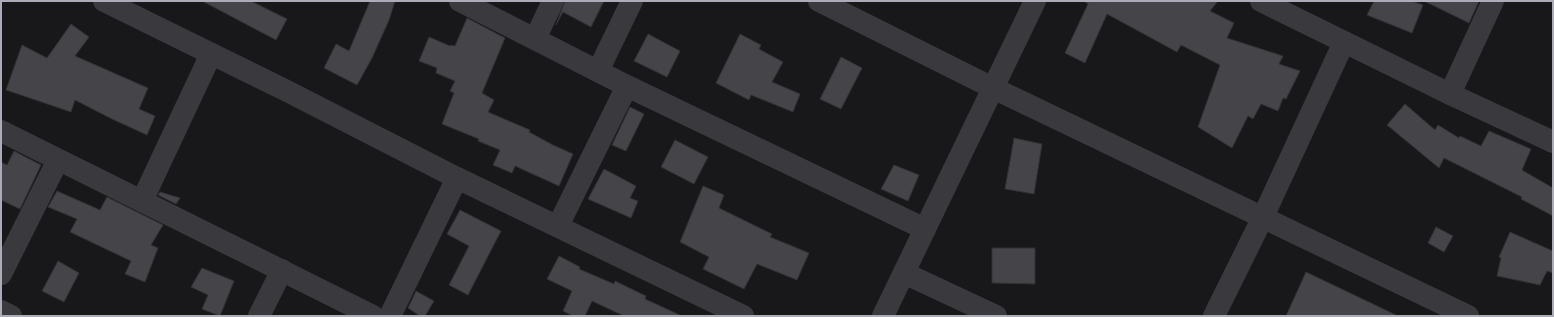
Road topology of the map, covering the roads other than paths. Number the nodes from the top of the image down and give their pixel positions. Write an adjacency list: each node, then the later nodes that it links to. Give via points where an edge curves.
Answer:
1 (104, 1): 9 (street)
2 (460, 1): 10 (street)
3 (553, 1): 10 (street)
4 (632, 1): 13 (street)
5 (819, 1): 15 (street)
6 (1034, 1): 15 (street)
7 (1261, 1): 11 (street)
8 (1493, 1): 16 (street)
9 (126, 6): 12 (street)
10 (535, 39): 13 (street)
11 (1344, 42): 16 (street); 22 (street)
12 (211, 54): 20 (street); 21 (street)
13 (598, 71): 14 (street)
14 (627, 86): 23 (street); 24 (street)
15 (993, 88): 22 (street); 24 (street)
16 (1450, 94): 18 (street)
17 (1, 131): 19 (street)
18 (1553, 142)
19 (58, 160): 21 (street); 27 (street)
20 (457, 178): 23 (street); 32 (street)
21 (142, 201): 25 (street)
22 (1263, 217): 36 (street); 37 (street)
23 (558, 226): 33 (street)
24 (925, 229): 26 (street)
25 (282, 270): 30 (street); 31 (street)
26 (904, 273): 34 (street); 35 (street)
27 (1, 274)
28 (1, 311): 29 (street)
29 (11, 316)
30 (259, 316)
31 (373, 316)
32 (390, 316)
33 (743, 316)
34 (883, 316)
35 (996, 316)
36 (1214, 316)
37 (1468, 316)

